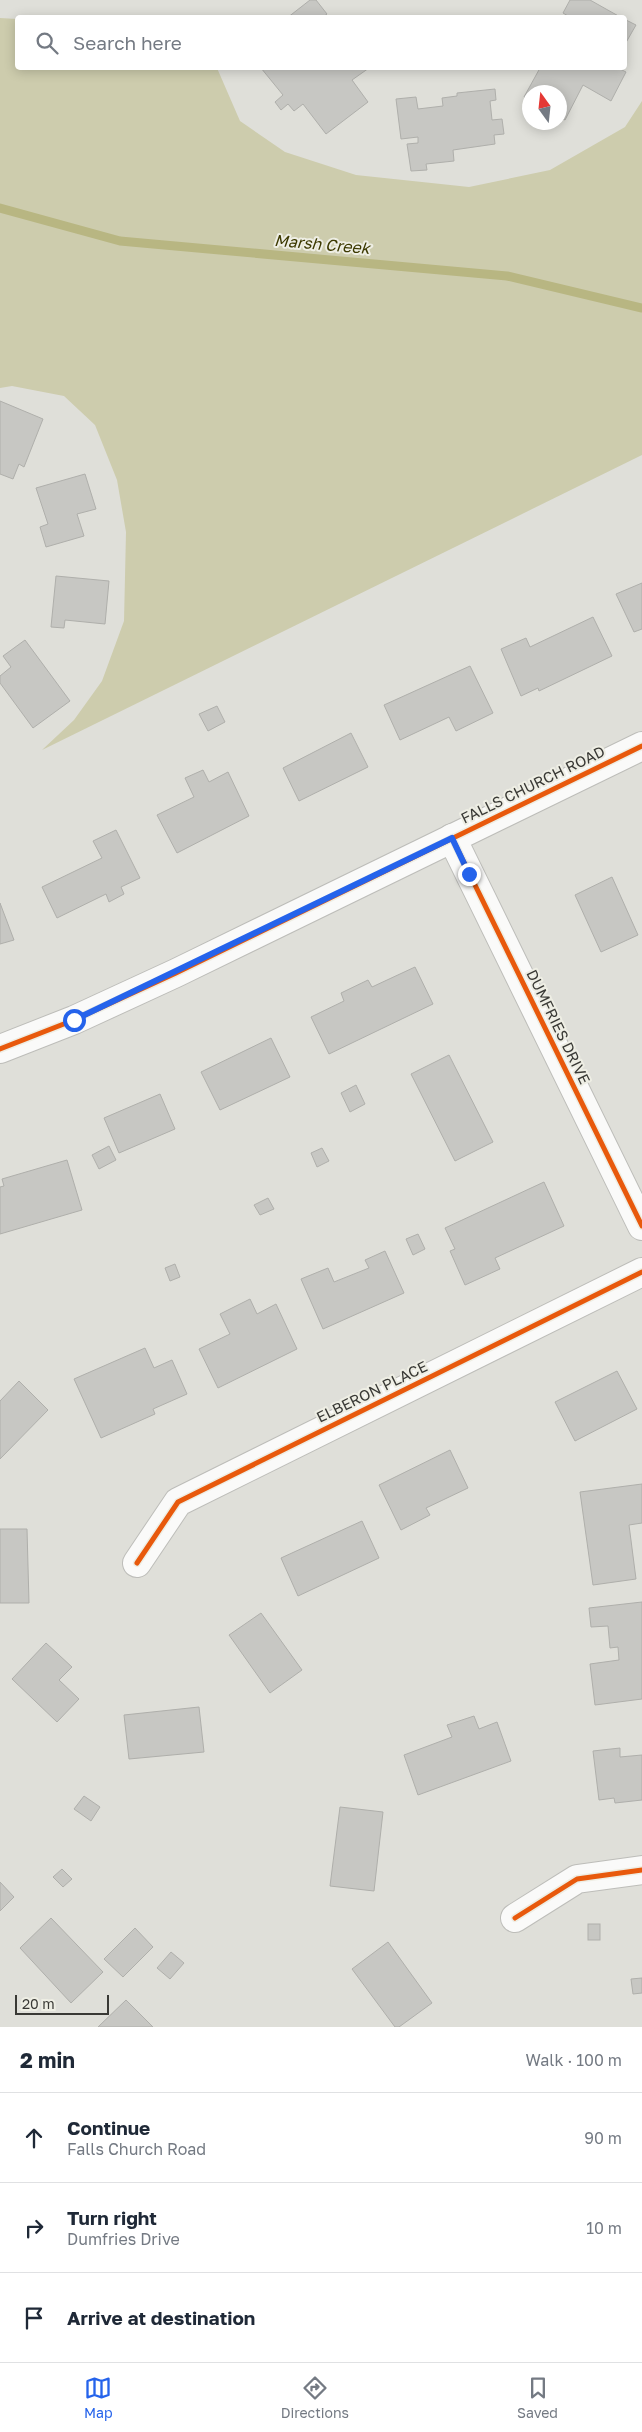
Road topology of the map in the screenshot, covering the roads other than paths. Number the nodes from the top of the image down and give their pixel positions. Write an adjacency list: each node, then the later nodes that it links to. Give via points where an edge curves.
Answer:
1 (642, 746): 2 (street, FALLS CHURCH ROAD)
2 (452, 838): 3 (street, FALLS CHURCH ROAD, via 176,973 74,1020); 4 (street, DUMFRIES DRIVE)
3 (0, 1049)
4 (642, 1226)
5 (642, 1272): 6 (street, ELBERON PLACE, via 178,1502)
6 (138, 1563)
7 (642, 1870): 8 (street, via 577,1879)
8 (515, 1918)

